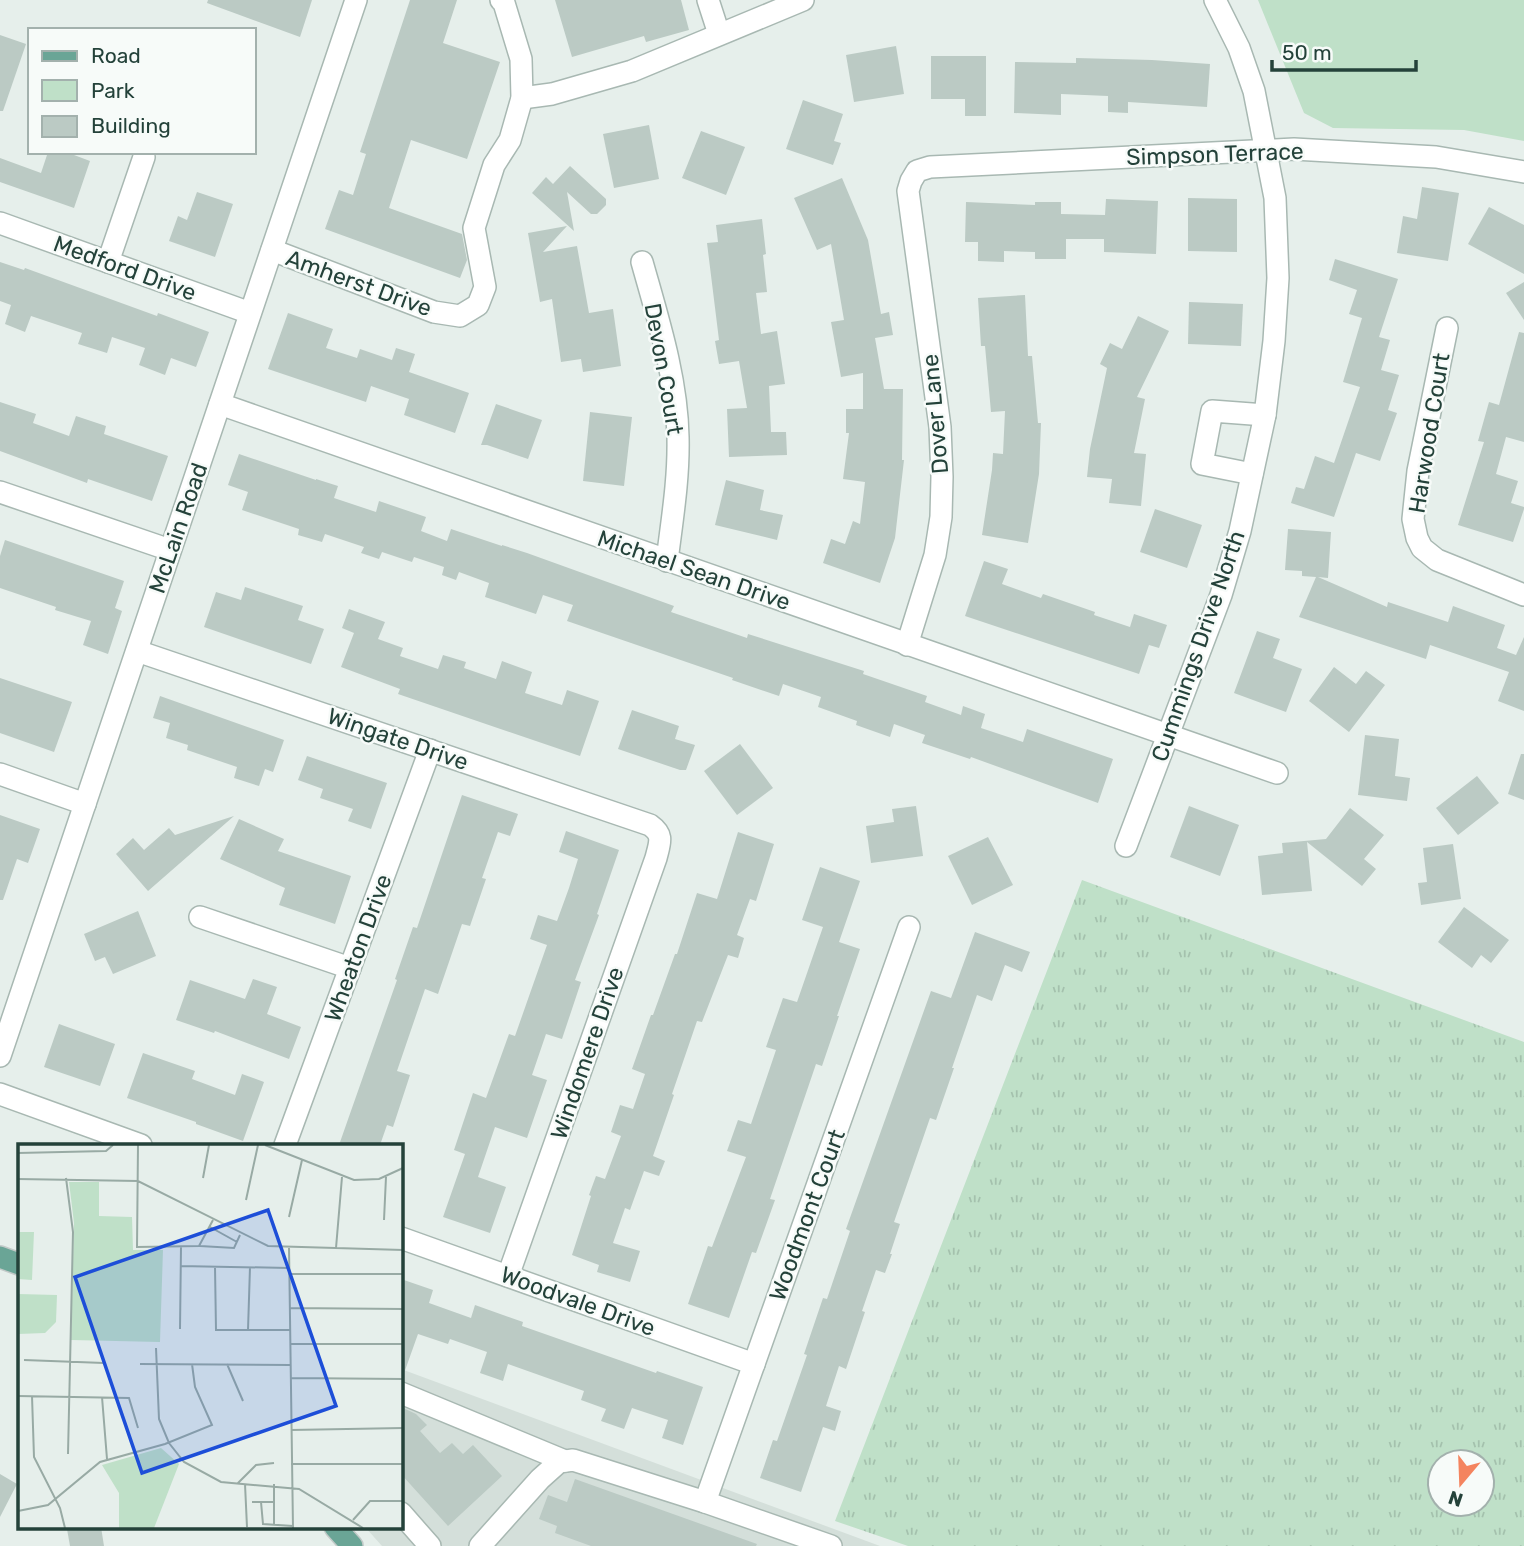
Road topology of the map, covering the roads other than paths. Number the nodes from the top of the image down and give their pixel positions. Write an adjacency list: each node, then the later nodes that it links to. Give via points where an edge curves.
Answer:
1 (356, 0): 13 (street, McLain Road)
2 (501, 0): 7 (street, Amherst Drive, via 521,59)
3 (708, 0): 6 (street)
4 (803, 0): 6 (street)
5 (1215, 0): 8 (street, Cummings Drive North, via 1254,91)
6 (719, 34): 7 (street, via 632,72)
7 (522, 98): 13 (street, Amherst Drive, via 474,228 485,287 478,305 460,316 434,312)
8 (1266, 150): 10 (street, Simpson Terrace, via 1436,157); 11 (street, Simpson Terrace, via 929,167 917,171); 19 (street, Cummings Drive North, via 1275,198 1278,278)
9 (145, 157): 14 (street)
10 (1524, 172)
11 (911, 181): 25 (street, Dover Lane, via 908,191 940,427 942,477 935,555)
12 (0, 223): 14 (street, Medford Drive)
13 (272, 250): 16 (street, McLain Road)
14 (108, 262): 16 (street, Medford Drive)
15 (642, 262): 23 (street, Devon Court, via 673,389 678,435)
16 (250, 313): 18 (street, McLain Road)
17 (1447, 328): 24 (street, Harwood Court, via 1418,471 1413,519 1417,538 1437,560)
18 (220, 404): 22 (street, McLain Road); 23 (street, Michael Sean Drive)
19 (1265, 415): 20 (street, Cummings Drive North); 20 (street, via 1212,411 1202,464)
20 (1252, 474): 27 (street, Cummings Drive North, via 1221,595)
21 (0, 492): 22 (street)
22 (170, 550): 26 (street, McLain Road)
23 (667, 561): 25 (street, Michael Sean Drive)
24 (1524, 595)
25 (907, 645): 27 (street, Michael Sean Drive)
26 (137, 650): 28 (street, Wingate Drive); 31 (street, McLain Road)
27 (1168, 736): 29 (street, Michael Sean Drive); 33 (street, Cummings Drive North)
28 (430, 750): 32 (street, Wingate Drive); 36 (street, Wheaton Drive)
29 (1277, 773)
30 (0, 774): 31 (street)
31 (85, 804): 37 (street, McLain Road)
32 (657, 831): 44 (street, Windomere Drive, via 661,839 656,858)
33 (1126, 846)
34 (200, 917): 36 (street)
35 (909, 927): 45 (street, Woodmont Court)
36 (351, 968): 40 (street, Wheaton Drive)
37 (1, 1050)
38 (0, 1094): 39 (street)
39 (138, 1144)
40 (285, 1144)
41 (402, 1238): 44 (street, Woodvale Drive)
42 (0, 1257): 43 (main road)
43 (18, 1264)
44 (508, 1276): 45 (street, Woodvale Drive)
45 (754, 1364): 48 (street, Woodmont Court)
46 (402, 1393): 47 (street)
47 (565, 1461): 48 (street); 53 (street, via 540,1479)
48 (705, 1502): 54 (street)
49 (402, 1514): 52 (street)
50 (336, 1528): 51 (main road)
51 (352, 1546)
52 (430, 1546)
53 (480, 1546)
54 (831, 1546)

